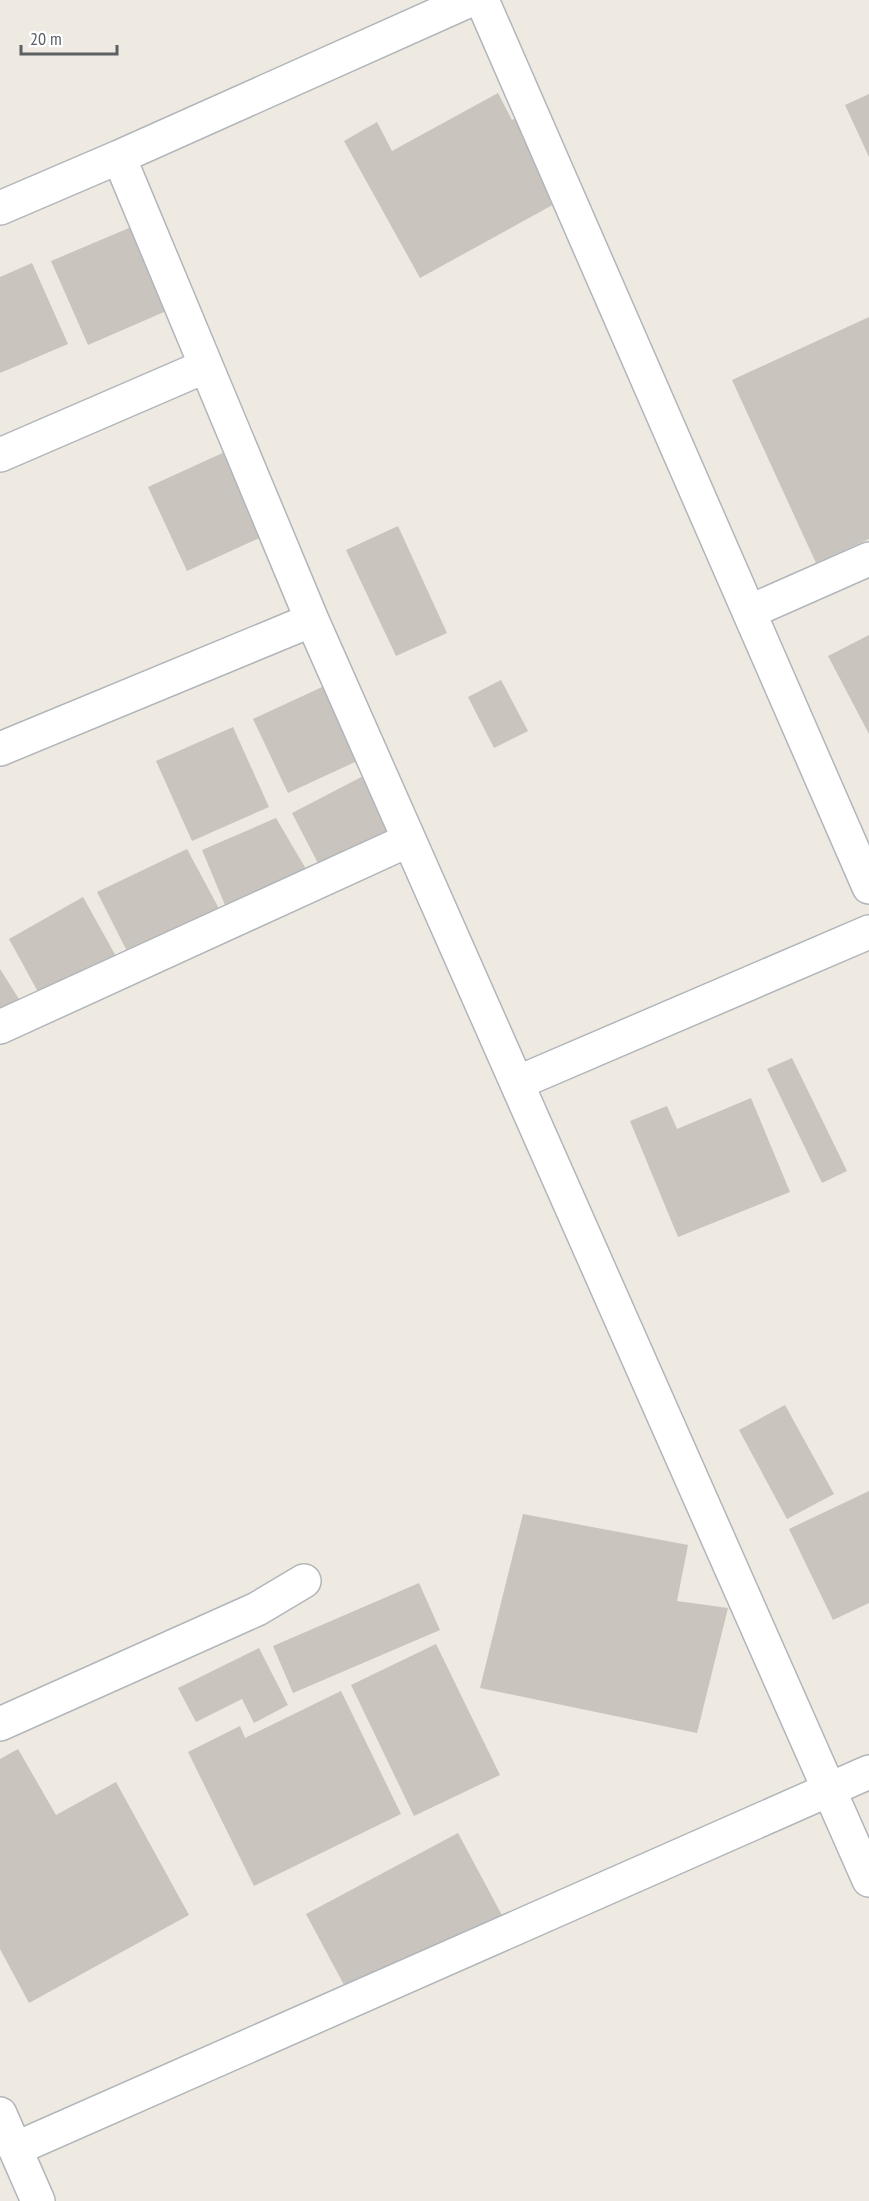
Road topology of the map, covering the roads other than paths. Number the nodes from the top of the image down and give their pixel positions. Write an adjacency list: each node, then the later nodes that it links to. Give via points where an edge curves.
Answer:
1 (470, 0): 3 (street)
2 (482, 0): 8 (street)
3 (119, 157): 4 (street); 5 (street)
4 (0, 208)
5 (206, 366): 6 (street); 9 (street)
6 (0, 455)
7 (869, 560): 8 (street)
8 (749, 612): 12 (street)
9 (312, 620): 10 (street); 11 (street)
10 (0, 749)
11 (409, 840): 14 (street); 15 (street)
12 (869, 887)
13 (869, 932): 15 (street)
14 (0, 1027)
15 (517, 1083): 19 (street)
16 (304, 1581): 17 (street, via 257,1609)
17 (0, 1724)
18 (869, 1772): 19 (street)
19 (829, 1789): 20 (street); 22 (street)
20 (869, 1880)
21 (0, 2114): 22 (street)
22 (15, 2149): 23 (street)
23 (38, 2201)

